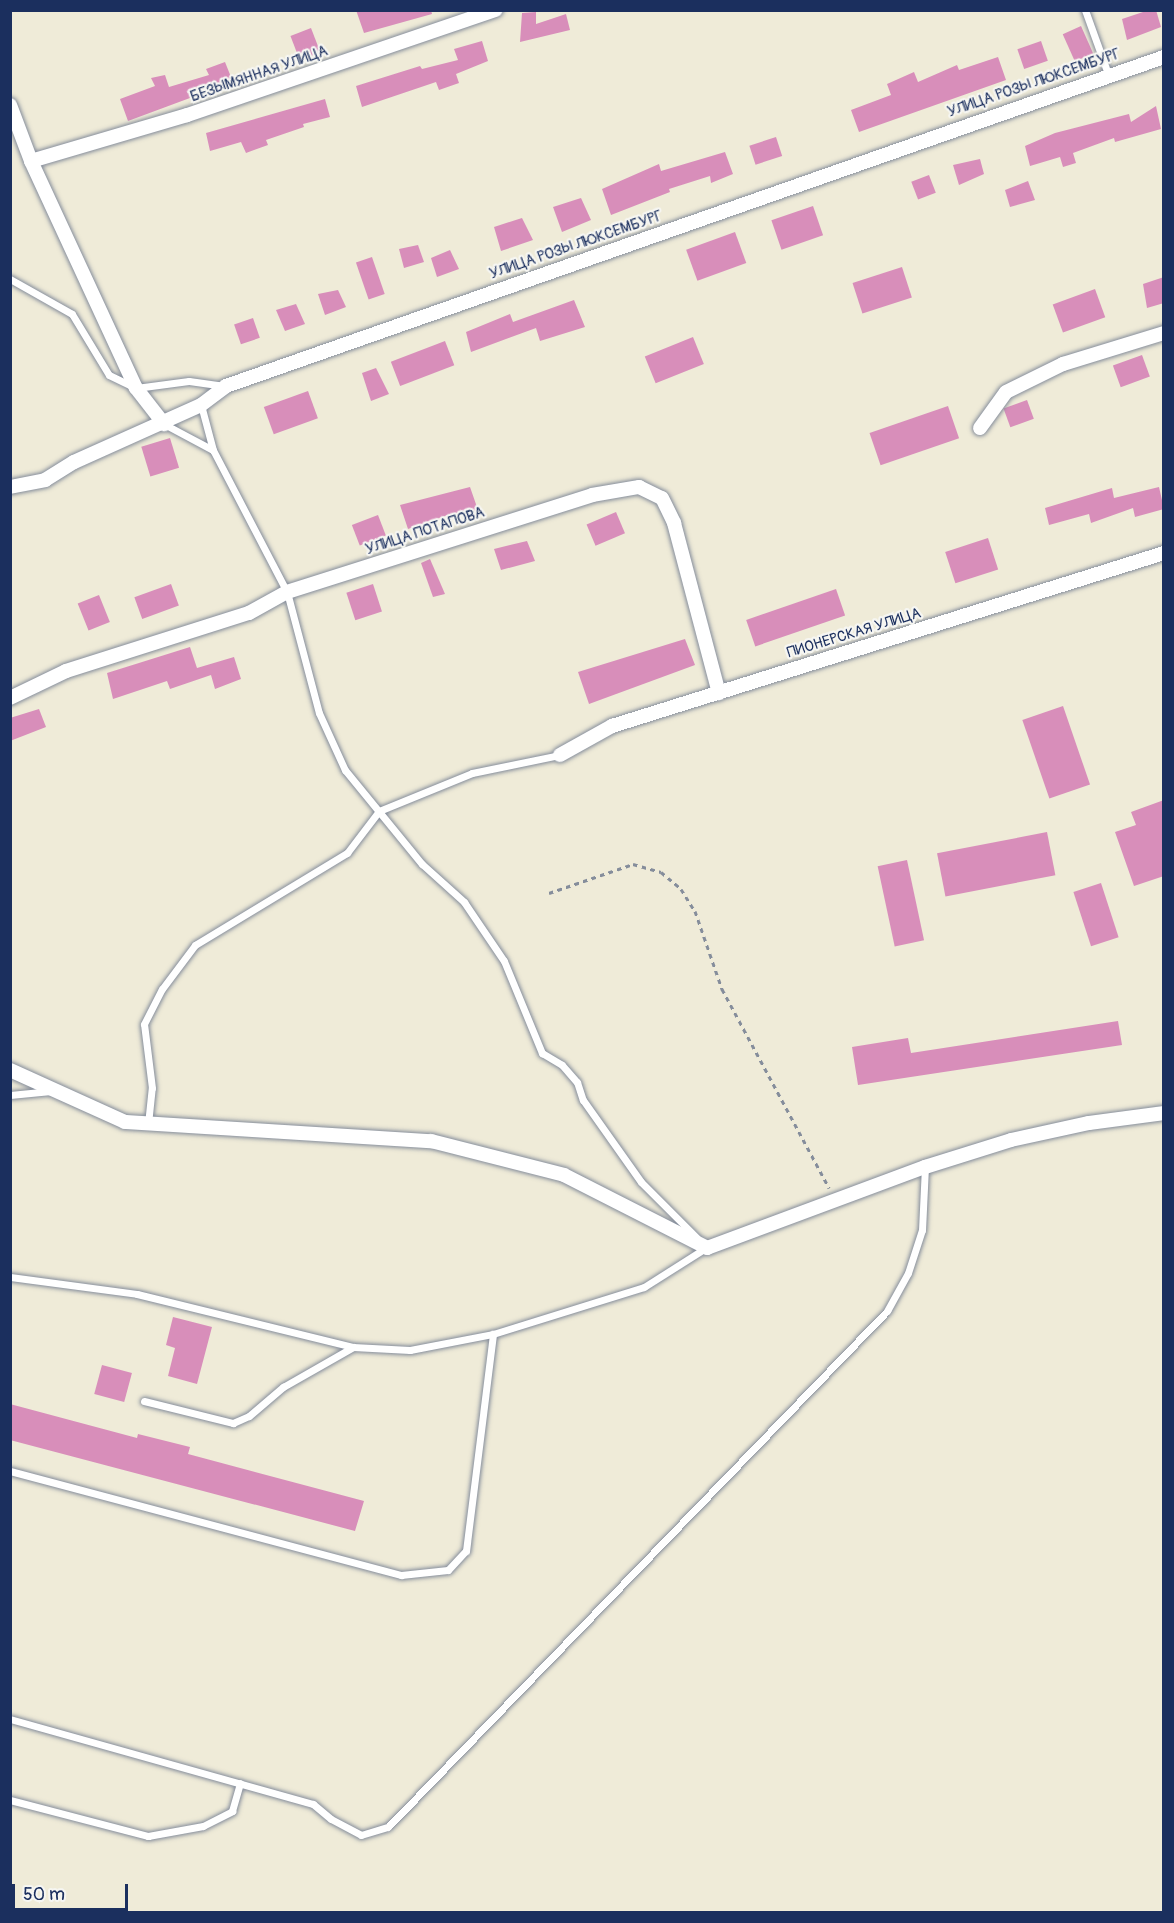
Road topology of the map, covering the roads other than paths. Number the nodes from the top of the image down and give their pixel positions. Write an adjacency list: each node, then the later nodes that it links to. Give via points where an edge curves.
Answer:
1 (496, 10): 6 (street, БЕЗЫМЯННАЯ УЛИЦА, via 187,116)
2 (1085, 10): 4 (lane)
3 (1164, 57): 4 (street, УЛИЦА РОЗЫ ЛЮКСЕМБУРГ)
4 (1108, 74): 9 (street, УЛИЦА РОЗЫ ЛЮКСЕМБУРГ)
5 (10, 105): 6 (street)
6 (31, 161): 10 (street)
7 (10, 279): 10 (lane, via 72,314 109,375)
8 (1164, 333): 13 (street, via 1063,364 1006,392)
9 (226, 386): 10 (lane, via 189,381); 11 (street, УЛИЦА РОЗЫ ЛЮКСЕМБУРГ)
10 (136, 388): 12 (street)
11 (201, 405): 12 (street, УЛИЦА РОЗЫ ЛЮКСЕМБУРГ); 14 (lane)
12 (164, 424): 14 (lane); 15 (street, УЛИЦА РОЗЫ ЛЮКСЕМБУРГ, via 74,462 45,480)
13 (980, 428)
14 (213, 450): 17 (lane)
15 (10, 487)
16 (1164, 553): 18 (street, ПИОНЕРСКАЯ УЛИЦА)
17 (287, 592): 18 (street, УЛИЦА ПОТАПОВА, via 592,495 639,487 662,498 674,523); 19 (street, УЛИЦА ПОТАПОВА, via 249,613 66,671); 21 (lane, via 319,713 345,770)
18 (719, 693): 20 (street, ПИОНЕРСКАЯ УЛИЦА, via 612,726)
19 (10, 698)
20 (560, 755): 21 (lane, via 472,773)
21 (379, 811): 26 (lane, via 347,853 195,945 162,989 144,1024 152,1088); 28 (lane, via 422,864 464,902 504,962 542,1053 562,1065 577,1082 583,1100 641,1182)
22 (10, 1070): 23 (street)
23 (56, 1091): 24 (lane); 26 (street, via 124,1122)
24 (10, 1095)
25 (1164, 1113): 27 (street, via 1089,1123 1011,1140)
26 (148, 1125): 28 (street, via 431,1141 564,1175)
27 (925, 1167): 28 (street); 35 (lane, via 922,1230 908,1273 887,1311 388,1827 361,1835 331,1819 314,1804)
28 (707, 1248): 30 (lane, via 645,1287)
29 (10, 1277): 31 (lane, via 137,1294)
30 (493, 1334): 31 (lane, via 410,1350); 33 (lane, via 465,1551 448,1570 401,1575)
31 (353, 1347): 32 (lane, via 283,1387 249,1416 233,1423)
32 (144, 1401)
33 (10, 1471)
34 (10, 1719): 35 (lane)
35 (240, 1783): 36 (lane, via 232,1811 203,1826 148,1836)
36 (10, 1800)

